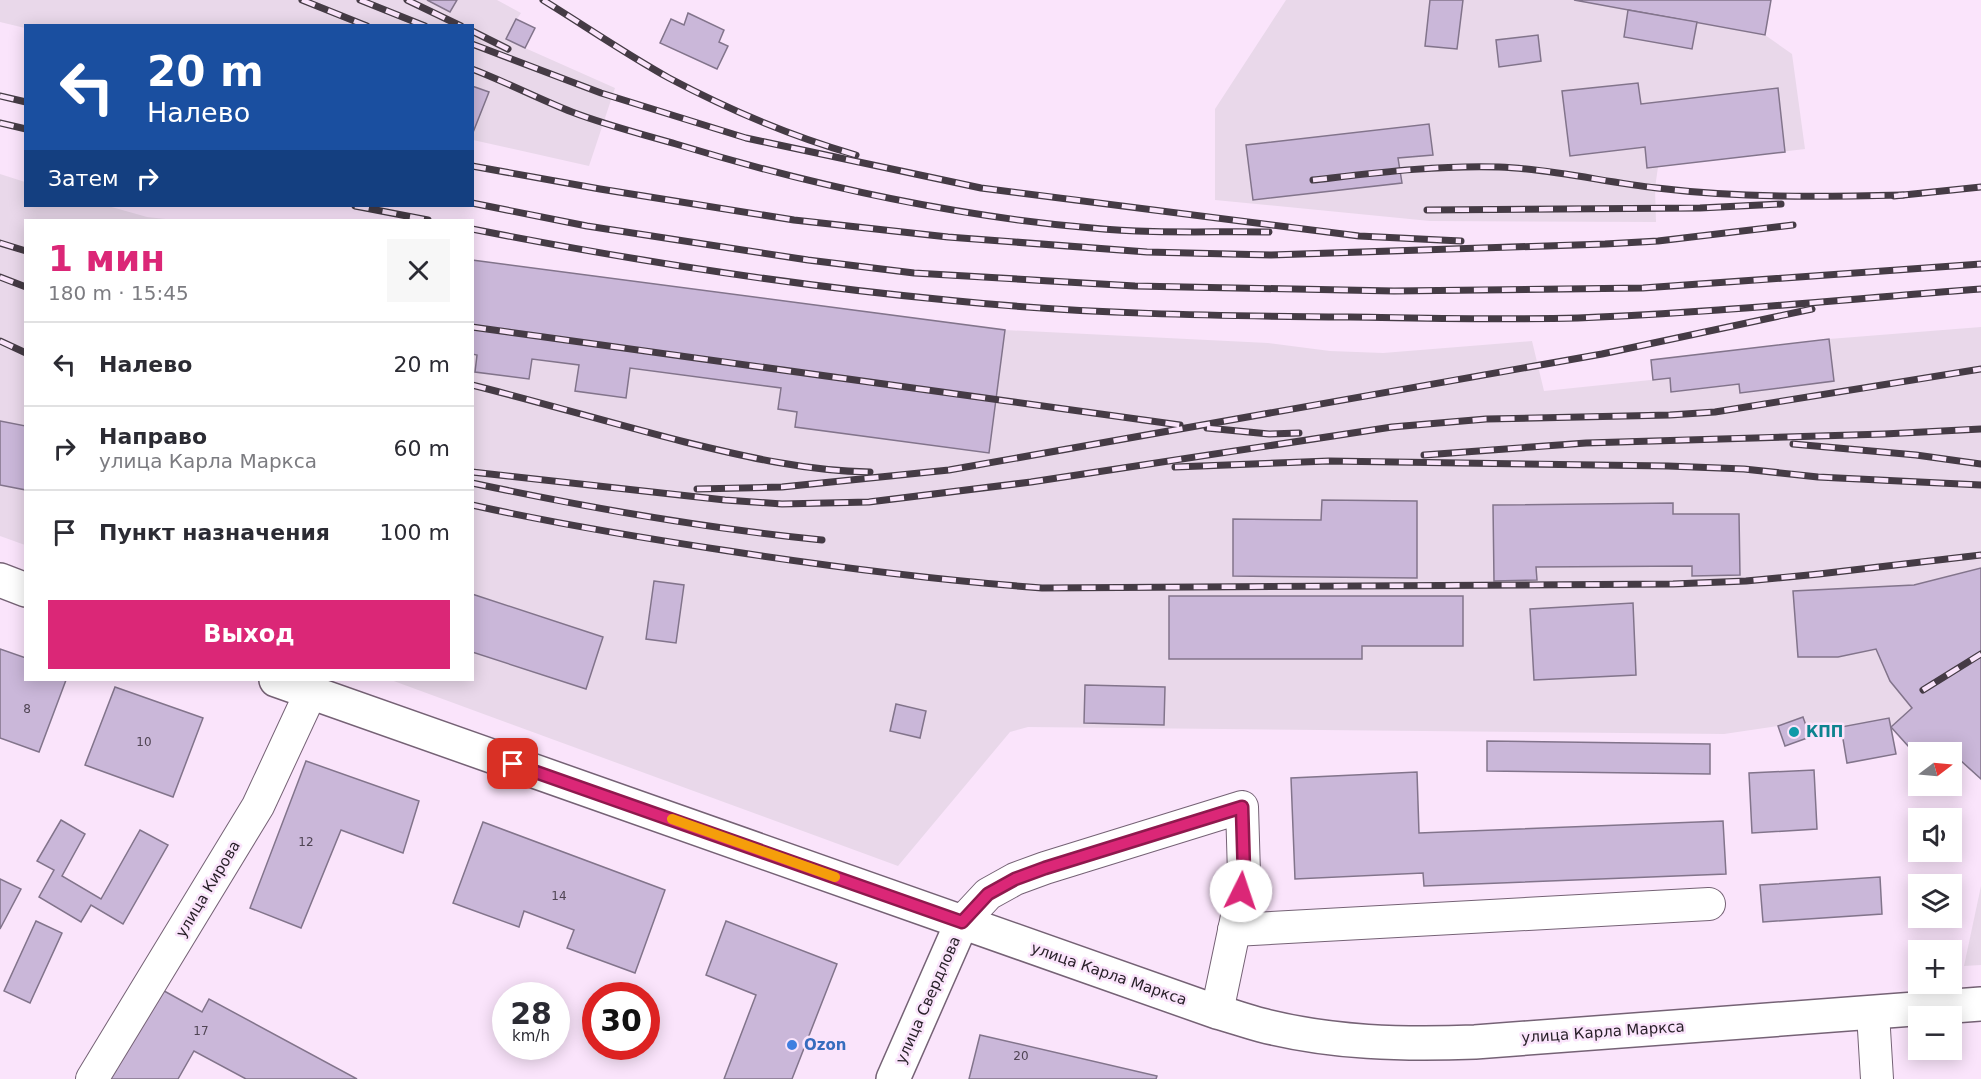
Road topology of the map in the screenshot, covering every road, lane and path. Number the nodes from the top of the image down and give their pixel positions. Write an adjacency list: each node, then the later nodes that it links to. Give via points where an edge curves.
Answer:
1 (0, 580): 2 (main road)
2 (24, 589)
3 (279, 681): 4 (main road, улица Карла Маркса)
4 (311, 692): 6 (main road, улица Карла Маркса); 11 (street, улица Кирова, via 258,806)
5 (1710, 904): 7 (street)
6 (962, 922): 7 (street, via 988,894 1015,879 1242,807 1244,874); 9 (main road, улица Карла Маркса); 12 (main road, улица Свердлова)
7 (1234, 930): 9 (street)
8 (1981, 1004): 10 (main road, улица Карла Маркса)
9 (1217, 1012): 10 (main road, улица Карла Маркса, via 1262,1026 1316,1036 1426,1044)
10 (1873, 1013): 13 (street)
11 (92, 1079)
12 (894, 1079)
13 (1877, 1079)

